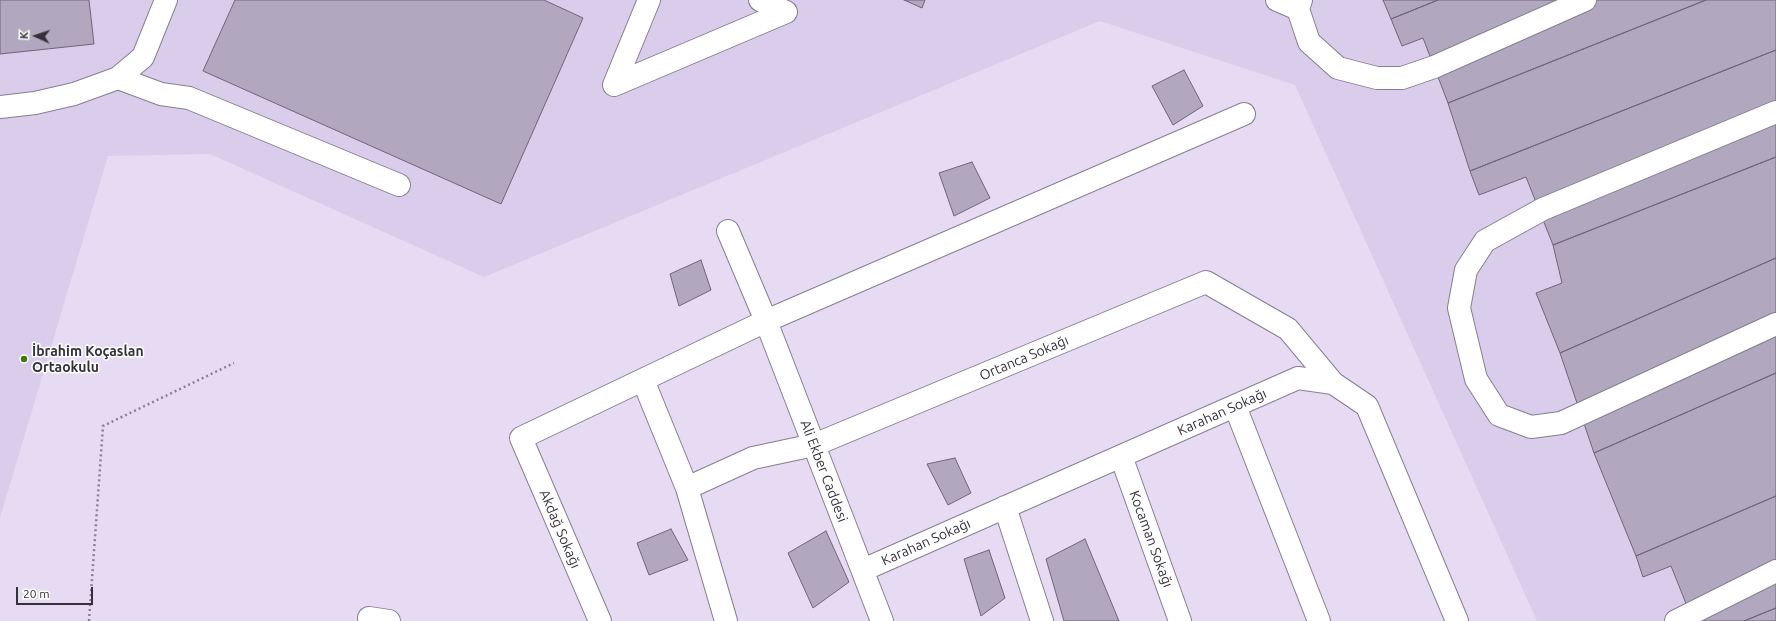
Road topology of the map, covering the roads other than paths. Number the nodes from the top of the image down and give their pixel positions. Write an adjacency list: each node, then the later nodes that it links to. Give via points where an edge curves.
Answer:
1 (166, 0): 7 (street, via 143,57)
2 (649, 0): 3 (street, via 614,85 786,12)
3 (760, 0)
4 (1277, 0): 6 (street)
5 (1585, 0): 6 (street, via 1434,67 1402,78 1377,78 1338,68 1309,42)
6 (1300, 4)
7 (118, 78): 8 (street, via 74,94 35,103); 11 (street, via 161,94 189,98)
8 (0, 107)
9 (1776, 112): 14 (street, via 1543,209 1485,241 1466,270 1459,308 1476,379 1499,415 1531,427 1561,423)
10 (1244, 114): 13 (street)
11 (399, 185)
12 (728, 232): 13 (street, Ali Ekber Caddesi)
13 (766, 322): 15 (street); 18 (street, Ali Ekber Caddesi)
14 (1776, 324)
15 (643, 380): 20 (street); 24 (street, Akdağ Sokağı, via 521,438)
16 (1333, 383): 17 (street, Karahan Sokağı, via 1298,378); 18 (street, Ortanca Sokağı, via 1288,329 1206,282); 30 (street, Karahan Sokağı, via 1367,406)
17 (1235, 406): 19 (street, Karahan Sokağı); 29 (street)
18 (814, 445): 20 (street, Ortanca Sokağı, via 753,458); 22 (street, Ali Ekber Caddesi)
19 (1121, 456): 21 (street, Karahan Sokağı); 28 (street, Kocaman Sokağı)
20 (688, 488): 25 (street)
21 (1005, 507): 22 (street, Karahan Sokağı); 27 (street)
22 (863, 570): 26 (street, Ali Ekber Caddesi)
23 (1776, 571): 31 (street)
24 (600, 621)
25 (726, 621)
26 (882, 621)
27 (1042, 621)
28 (1180, 621)
29 (1320, 621)
30 (1457, 621)
31 (1676, 621)

